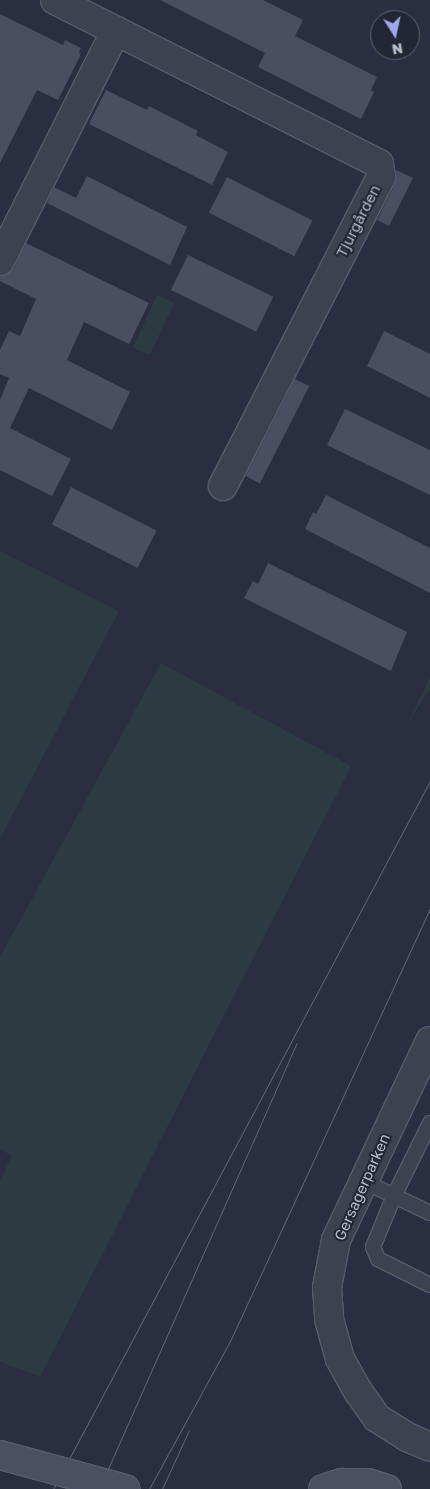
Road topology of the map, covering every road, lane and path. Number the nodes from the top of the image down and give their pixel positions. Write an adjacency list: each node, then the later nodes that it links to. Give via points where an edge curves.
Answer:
1 (55, 0): 2 (street, Tjurgården)
2 (116, 30): 3 (street); 4 (street, Tjurgården, via 379,164 381,177)
3 (0, 261)
4 (222, 486)
5 (430, 1041): 6 (street, Gersagerparken)
6 (422, 1074): 8 (street, Gersagerparken)
7 (430, 1123): 9 (lane)
8 (363, 1181): 9 (lane); 12 (street, Gersagerparken, via 336,1240 326,1287 340,1359 377,1418)
9 (394, 1196): 10 (lane); 11 (lane, via 374,1241 373,1251 378,1259)
10 (430, 1213)
11 (430, 1285)
12 (430, 1447)
13 (0, 1455): 14 (street, bridge)
14 (125, 1489)
15 (323, 1489): 16 (street, via 342,1483 368,1483)
16 (387, 1489)

